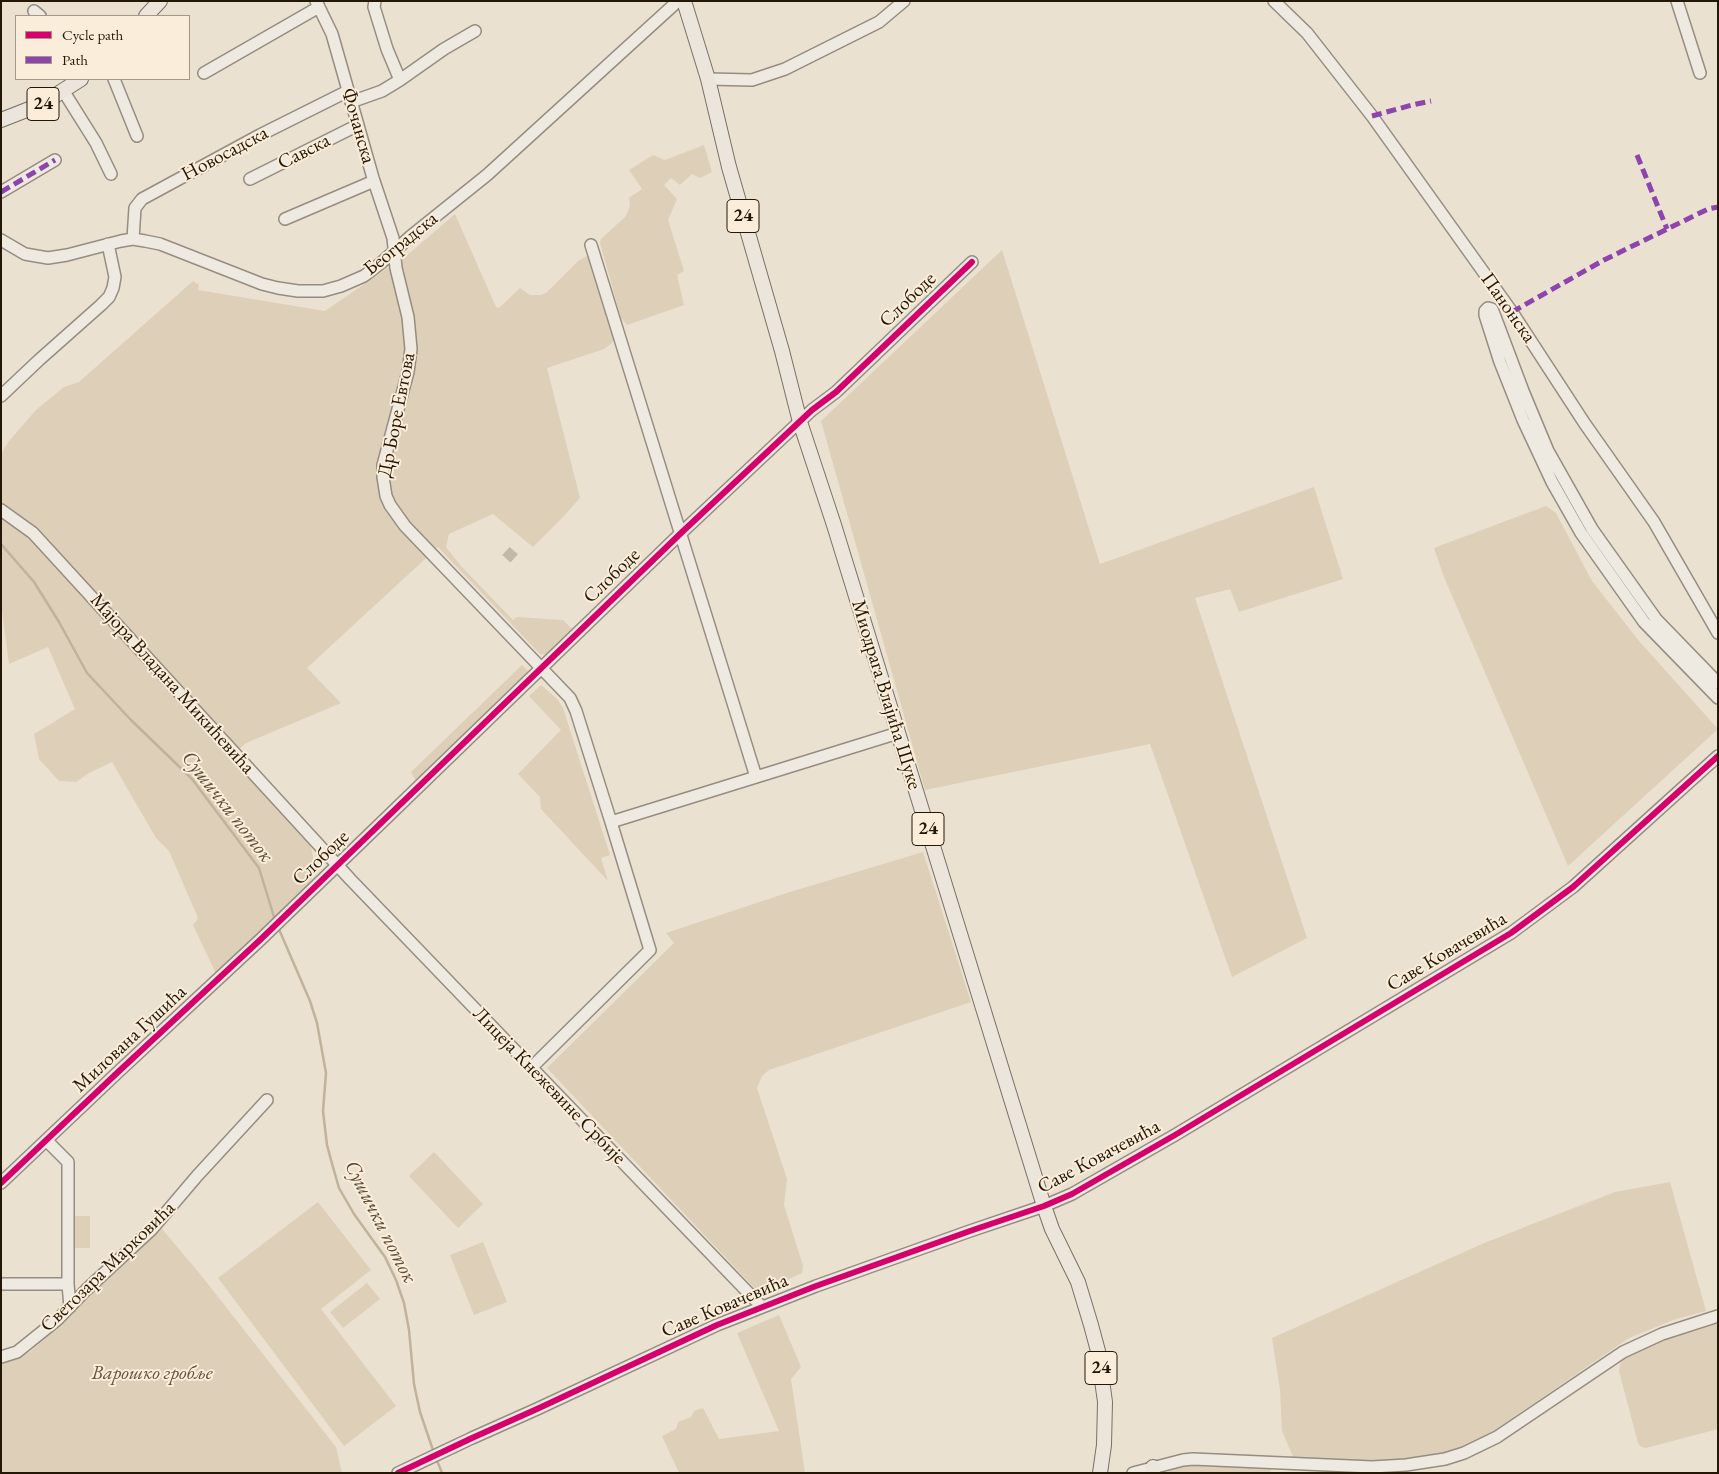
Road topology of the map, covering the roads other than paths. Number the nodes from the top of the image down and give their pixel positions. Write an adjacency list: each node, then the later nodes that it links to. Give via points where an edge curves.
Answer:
1 (160, 1): 9 (main road)
2 (375, 1): 16 (street, via 387,49)
3 (678, 1): 32 (street, Београдска, via 487,175)
4 (684, 1): 13 (main road, Миодрага Влајића Шуке / 24)
5 (904, 1): 13 (street, via 878,22 785,69 752,80)
6 (1274, 1): 38 (street, Панонска, via 1307,33 1372,116 1512,312 1654,522)
7 (1676, 1): 12 (street)
8 (318, 4): 11 (street); 18 (street, Фочанска, via 332,34)
9 (147, 15)
10 (475, 30): 16 (street, Новосадска)
11 (204, 73)
12 (1700, 73)
13 (708, 79): 35 (main road, Миодрага Влајића Шуке / 24, via 729,167)
14 (80, 80): 17 (main road, 24)
15 (114, 80): 21 (street)
16 (400, 80): 18 (street, Новосадска, via 382,91)
17 (64, 92): 19 (main road, 24); 23 (street)
18 (350, 97): 20 (street, Фочанска); 29 (street, Новосадска, via 260,135 142,199 135,208)
19 (1, 120)
20 (358, 125): 24 (street, Савска); 25 (street, Фочанска)
21 (137, 136)
22 (55, 160): 26 (street)
23 (111, 174)
24 (250, 179)
25 (374, 181): 27 (street); 32 (street, Фочанска, via 393,238)
26 (1, 192)
27 (284, 219)
28 (1, 240): 30 (street, Београдска, via 25,254 48,258)
29 (133, 240): 30 (street, Београдска); 32 (street, Београдска, via 160,244 262,284 298,291 323,291 341,286 364,276)
30 (108, 244): 34 (street, via 115,277 108,297)
31 (591, 245): 37 (street)
32 (394, 253): 39 (street, Др Боре Евтова, via 408,317 410,349 406,384 383,465 386,496 405,526)
33 (972, 262): 35 (street, Слободе, via 836,392)
34 (1, 396)
35 (800, 422): 37 (street, Слободе); 42 (main road, Миодрага Влајића Шуке / 24)
36 (1, 510): 46 (street, Мајора Владана Микићевића, via 33,532)
37 (680, 534): 39 (street, Слободе); 44 (street)
38 (1718, 633)
39 (541, 668): 45 (street, Др Боре Евтова, via 574,704); 46 (street, Слободе)
40 (1718, 683): 41 (street, via 1656,619 1592,529 1548,451 1492,309 1488,308 1485,315 1500,362 1552,482 1581,533 1644,622)
41 (1718, 698)
42 (898, 733): 44 (street); 52 (main road, Миодрага Влајића Шуке / 24)
43 (1718, 756): 52 (street, Саве Ковачевића, via 1573,887 1511,934 1174,1135 1072,1194)
44 (756, 777): 45 (street)
45 (611, 822): 48 (street, Др Боре Евтова, via 650,950)
46 (337, 864): 47 (street, Слободе); 48 (street, Лицеја Кнежевине Србије)
47 (280, 920): 50 (street, Милована Гушића)
48 (532, 1067): 56 (street, Лицеја Кнежевине Србије)
49 (268, 1100): 55 (street, Светозара Марковића, via 196,1176 161,1220)
50 (47, 1140): 51 (street, Милована Гушића); 54 (street, via 68,1162)
51 (1, 1183)
52 (1044, 1206): 56 (street, Саве Ковачевића); 61 (main road, Миодрага Влајића Шуке / 24, via 1078,1282 1098,1351 1105,1402)
53 (1, 1284): 54 (street)
54 (68, 1284): 55 (street)
55 (70, 1307): 58 (street, Светозара Марковића, via 17,1352)
56 (762, 1307): 60 (street, Саве Ковачевића)
57 (1718, 1316): 59 (street, via 1662,1334 1623,1352 1497,1437 1464,1453 1406,1465 1193,1459)
58 (1, 1357)
59 (1153, 1470): 62 (street)
60 (398, 1473)
61 (1100, 1473)
62 (1133, 1473)

